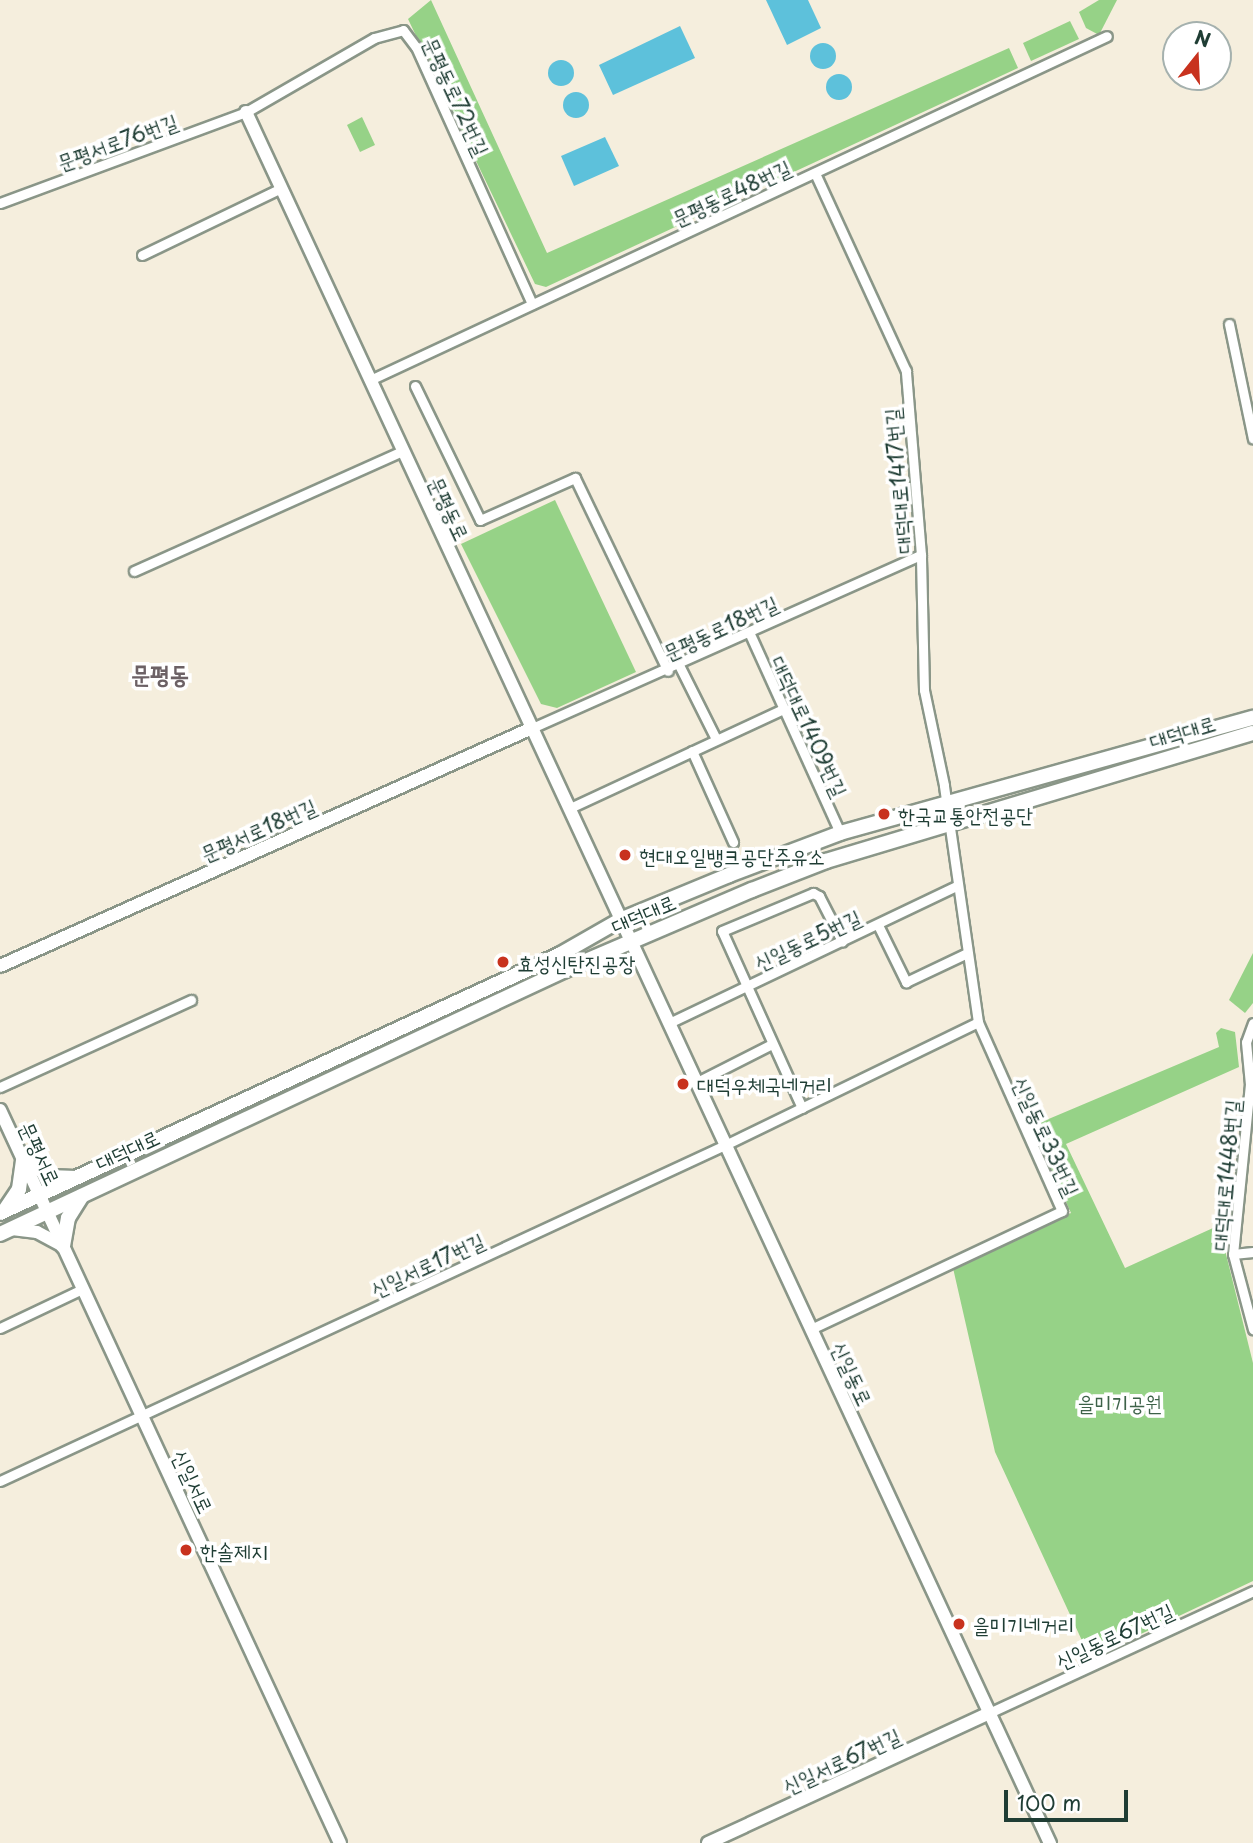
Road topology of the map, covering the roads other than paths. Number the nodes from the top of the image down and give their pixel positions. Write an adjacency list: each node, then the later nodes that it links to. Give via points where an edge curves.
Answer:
1 (1107, 36): 3 (street, 문평동로48번길)
2 (246, 112): 4 (main road, 문평동로); 5 (street, 문평서로76번길); 7 (street, 문평동로72번길, via 373,38 394,29 408,34)
3 (815, 173): 7 (street, 문평동로48번길); 13 (street, 대덕대로1417번길, via 906,371)
4 (281, 188): 6 (street); 9 (main road, 문평동로)
5 (0, 203)
6 (142, 255)
7 (532, 304): 9 (street, 문평동로48번길)
8 (1229, 324): 11 (street)
9 (370, 380): 12 (main road, 문평동로)
10 (415, 386): 17 (street, via 480,520 575,478)
11 (1253, 439)
12 (402, 451): 14 (street); 20 (main road, 문평동로)
13 (921, 555): 15 (street, 문평동로18번길); 24 (street, 대덕대로1417번길, via 924,690)
14 (134, 571)
15 (749, 632): 16 (street, 문평동로18번길); 18 (street, 대덕대로1409번길)
16 (679, 665): 17 (street, 문평동로18번길); 22 (street)
17 (667, 671): 20 (street, 문평동로18번길)
18 (781, 710): 22 (street); 27 (street, 대덕대로1409번길)
19 (1253, 718): 24 (main road, 대덕대로)
20 (532, 728): 25 (main road, 문평동로); 35 (main road, 문평서로18번길)
21 (1253, 733): 26 (main road, 대덕대로)
22 (716, 739): 23 (street)
23 (692, 751): 25 (street); 28 (street)
24 (946, 805): 26 (street, 신일동로33번길); 27 (main road, 대덕대로)
25 (570, 808): 30 (main road, 문평동로)
26 (949, 826): 29 (street, 신일동로33번길); 33 (main road, 대덕대로, via 826,861)
27 (841, 833): 30 (main road, 대덕대로)
28 (733, 842)
29 (958, 885): 31 (street, 신일동로5번길); 34 (street, 신일동로33번길)
30 (620, 920): 33 (main road, 신일동로); 50 (main road, 대덕대로, via 559,955)
31 (878, 925): 32 (street, 신일동로5번길); 34 (street, via 906,982)
32 (842, 941): 36 (street, 신일동로5번길); 36 (street, via 819,896 813,893 722,931)
33 (628, 942): 39 (main road, 신일동로); 50 (main road, 대덕대로)
34 (967, 953): 38 (street, 신일동로33번길)
35 (0, 966)
36 (746, 986): 39 (street, 신일동로5번길); 41 (street)
37 (191, 1000): 44 (street)
38 (978, 1022): 45 (street, 신일서로17번길); 60 (street, 신일동로33번길, via 1062,1210)
39 (669, 1023): 42 (main road, 신일동로)
40 (1253, 1023): 43 (street, 대덕대로1448번길, via 1246,1042)
41 (772, 1045): 42 (street); 45 (street)
42 (697, 1082): 48 (main road, 신일동로)
43 (1252, 1084): 47 (street, 대덕대로1448번길)
44 (0, 1087)
45 (803, 1108): 48 (street, 신일서로17번길)
46 (0, 1110): 49 (main road, 문평서로)
47 (1248, 1134): 57 (street, 대덕대로1448번길)
48 (725, 1145): 60 (main road, 신일동로); 62 (street, 신일서로17번길)
49 (23, 1160): 50 (main road, via 49,1176); 51 (main road, 문평서로); 52 (main road, via 19,1189)
50 (85, 1184): 51 (main road, 대덕대로); 53 (main road, 대덕대로); 55 (main road, via 68,1218)
51 (40, 1196): 52 (main road, 대덕대로); 53 (main road, 문평서로)
52 (2, 1212)
53 (47, 1212): 54 (main road, 대덕대로); 55 (main road, 신일서로)
54 (6, 1232): 55 (main road, via 37,1232)
55 (63, 1246): 58 (main road, 신일서로)
56 (1253, 1252): 57 (street)
57 (1233, 1254): 61 (street, 대덕대로1448번길)
58 (82, 1289): 59 (street); 62 (main road, 신일서로)
59 (0, 1328)
60 (811, 1329): 65 (main road, 신일동로)
61 (1253, 1329)
62 (143, 1415): 63 (street, 신일서로17번길); 66 (main road, 신일서로)
63 (0, 1480)
64 (1253, 1591): 65 (street, 신일동로67번길)
65 (989, 1713): 67 (main road, 신일서로67번길); 68 (main road, 신일동로)
66 (340, 1843)
67 (708, 1843)
68 (1050, 1843)

